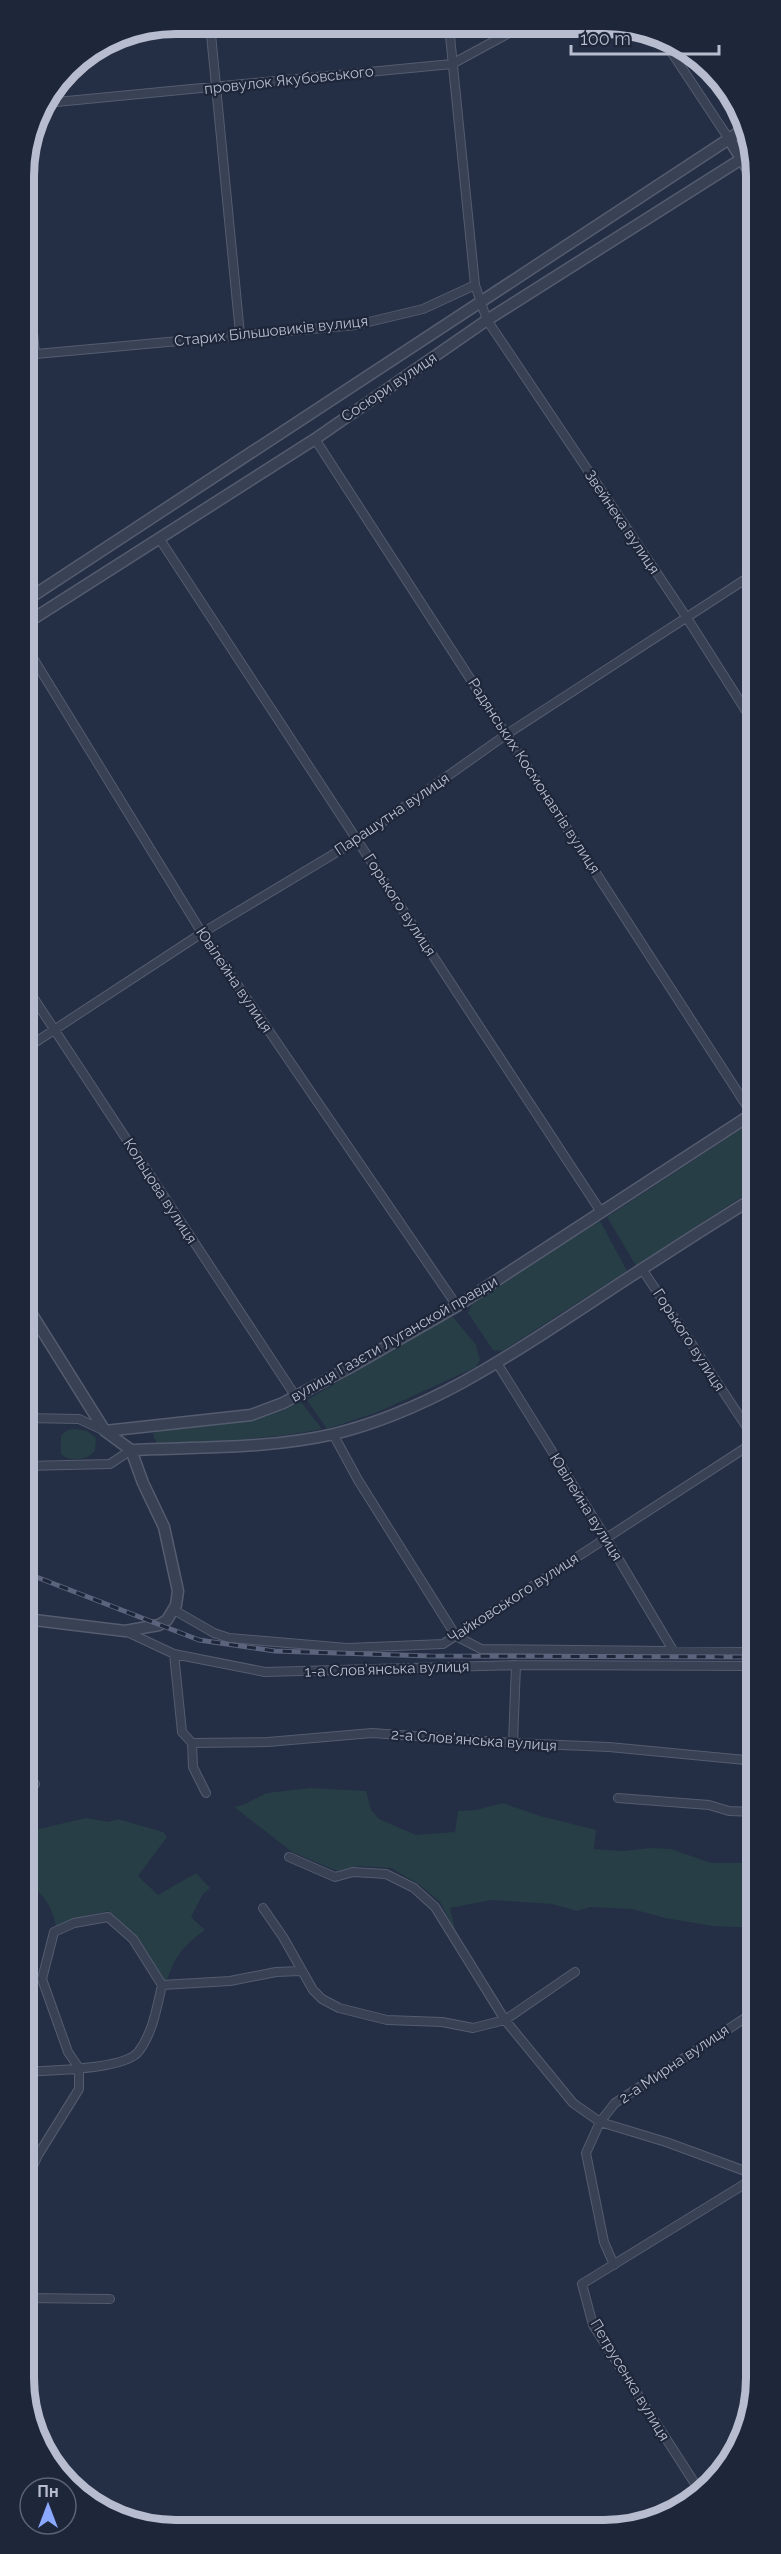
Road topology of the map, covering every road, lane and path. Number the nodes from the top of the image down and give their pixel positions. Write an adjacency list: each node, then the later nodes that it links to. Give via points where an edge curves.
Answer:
1 (450, 34): 5 (street)
2 (507, 34): 5 (street, провулок Якубовського)
3 (211, 35): 6 (street)
4 (671, 52): 9 (street)
5 (452, 64): 6 (street, провулок Якубовського); 13 (street)
6 (216, 87): 7 (street, провулок Якубовського); 16 (street)
7 (56, 102)
8 (739, 132): 9 (street, Сосюри вулиця)
9 (729, 139): 11 (street); 14 (street, Сосюри вулиця)
10 (745, 157): 11 (street, Сосюри вулиця)
11 (741, 159): 12 (street); 15 (street, Сосюри вулиця)
12 (746, 166)
13 (474, 285): 14 (street); 16 (street, Старих Більшовиків вулиця, via 423,309 356,325)
14 (480, 302): 15 (street); 21 (street, Сосюри вулиця)
15 (487, 320): 18 (street, Сосюри вулиця); 23 (street, Звейнека вулиця)
16 (240, 334): 17 (street, Старих Більшовиків вулиця)
17 (35, 354)
18 (315, 439): 19 (street, Сосюри вулиця); 26 (street, Радянських Космонавтів вулиця)
19 (159, 538): 22 (street, Сосюри вулиця); 27 (street, Горького вулиця)
20 (746, 579): 23 (street, Парашутна вулиця)
21 (35, 595)
22 (35, 618)
23 (687, 618): 25 (street, Звейнека вулиця); 26 (street, Парашутна вулиця)
24 (35, 661): 28 (street, Ювілейна вулиця)
25 (746, 711)
26 (507, 734): 27 (street, Парашутна вулиця); 32 (street, Радянських Космонавтів вулиця)
27 (357, 840): 28 (street, Парашутна вулиця); 35 (street, Горького вулиця)
28 (202, 933): 30 (street, Парашутна вулиця); 37 (street, Ювілейна вулиця)
29 (35, 1000): 30 (street, Кольцова вулиця)
30 (54, 1030): 31 (street, Парашутна вулиця); 40 (street, Кольцова вулиця)
31 (35, 1043)
32 (746, 1102)
33 (746, 1118): 35 (street, вулиця Газєти Луганской правди)
34 (746, 1203): 36 (street)
35 (601, 1212): 37 (street, вулиця Газєти Луганской правди)
36 (642, 1269): 39 (street); 42 (street, Горького вулиця)
37 (457, 1306): 40 (street, вулиця Газєти Луганской правди)
38 (34, 1319): 43 (street)
39 (497, 1363): 44 (street, via 430,1400); 48 (street, Ювілейна вулиця)
40 (296, 1397): 43 (street, вулиця Газєти Луганской правди, via 251,1415)
41 (34, 1418): 43 (street, вулиця Газєти Луганской правди, via 79,1419)
42 (746, 1427)
43 (105, 1431): 46 (street)
44 (333, 1434): 46 (street, via 275,1443); 52 (street)
45 (746, 1447): 48 (street, Чайковського вулиця)
46 (131, 1450): 47 (street, via 110,1464); 49 (street, via 164,1527 178,1591)
47 (34, 1466)
48 (606, 1538): 52 (street, Чайковського вулиця); 53 (street, Ювілейна вулиця)
49 (174, 1610): 51 (street, via 159,1625); 52 (street, Чайковського вулиця, via 229,1638 347,1648 443,1644)
50 (34, 1620): 51 (street, 1-а Слов’янська вулиця)
51 (124, 1631): 55 (street, 1-а Слов’янська вулиця)
52 (456, 1636): 53 (street, via 481,1649)
53 (674, 1652): 54 (street)
54 (746, 1652)
55 (174, 1654): 56 (street, 1-а Слов’янська вулиця, via 265,1672); 58 (street, via 182,1732)
56 (516, 1665): 57 (street, 1-а Слов’янська вулиця); 59 (street)
57 (746, 1666)
58 (192, 1743): 59 (street, 2-а Слов’янська вулиця, via 268,1742 372,1733); 61 (street, via 193,1767)
59 (513, 1743): 60 (street, 2-а Слов’янська вулиця, via 609,1747)
60 (746, 1760)
61 (206, 1793)
62 (618, 1798): 63 (street)
63 (746, 1812)
64 (289, 1857): 70 (street, via 335,1877 353,1872 386,1874 414,1888 435,1907)
65 (263, 1908): 66 (street)
66 (301, 1971): 68 (street); 70 (street, via 322,1999 363,2015 473,2028)
67 (575, 1972): 70 (street)
68 (162, 1985): 71 (street, via 153,2022 138,2053 115,2065); 71 (street, via 133,1939 108,1917 74,1923 54,1932 42,1979 68,2052)
69 (746, 2017): 73 (street, 2-а Мирна вулиця, via 615,2103)
70 (506, 2020): 73 (street, via 573,2103)
71 (79, 2068): 72 (street); 74 (street, via 80,2089)
72 (34, 2071)
73 (600, 2121): 75 (street); 77 (street, 2-а Мирна вулиця, via 586,2153 604,2242)
74 (34, 2163)
75 (746, 2172)
76 (746, 2182): 77 (street, Петрусенка вулиця)
77 (614, 2265): 80 (street, Петрусенка вулиця, via 582,2284 593,2325)
78 (34, 2298): 79 (street)
79 (110, 2299)
80 (696, 2485)

